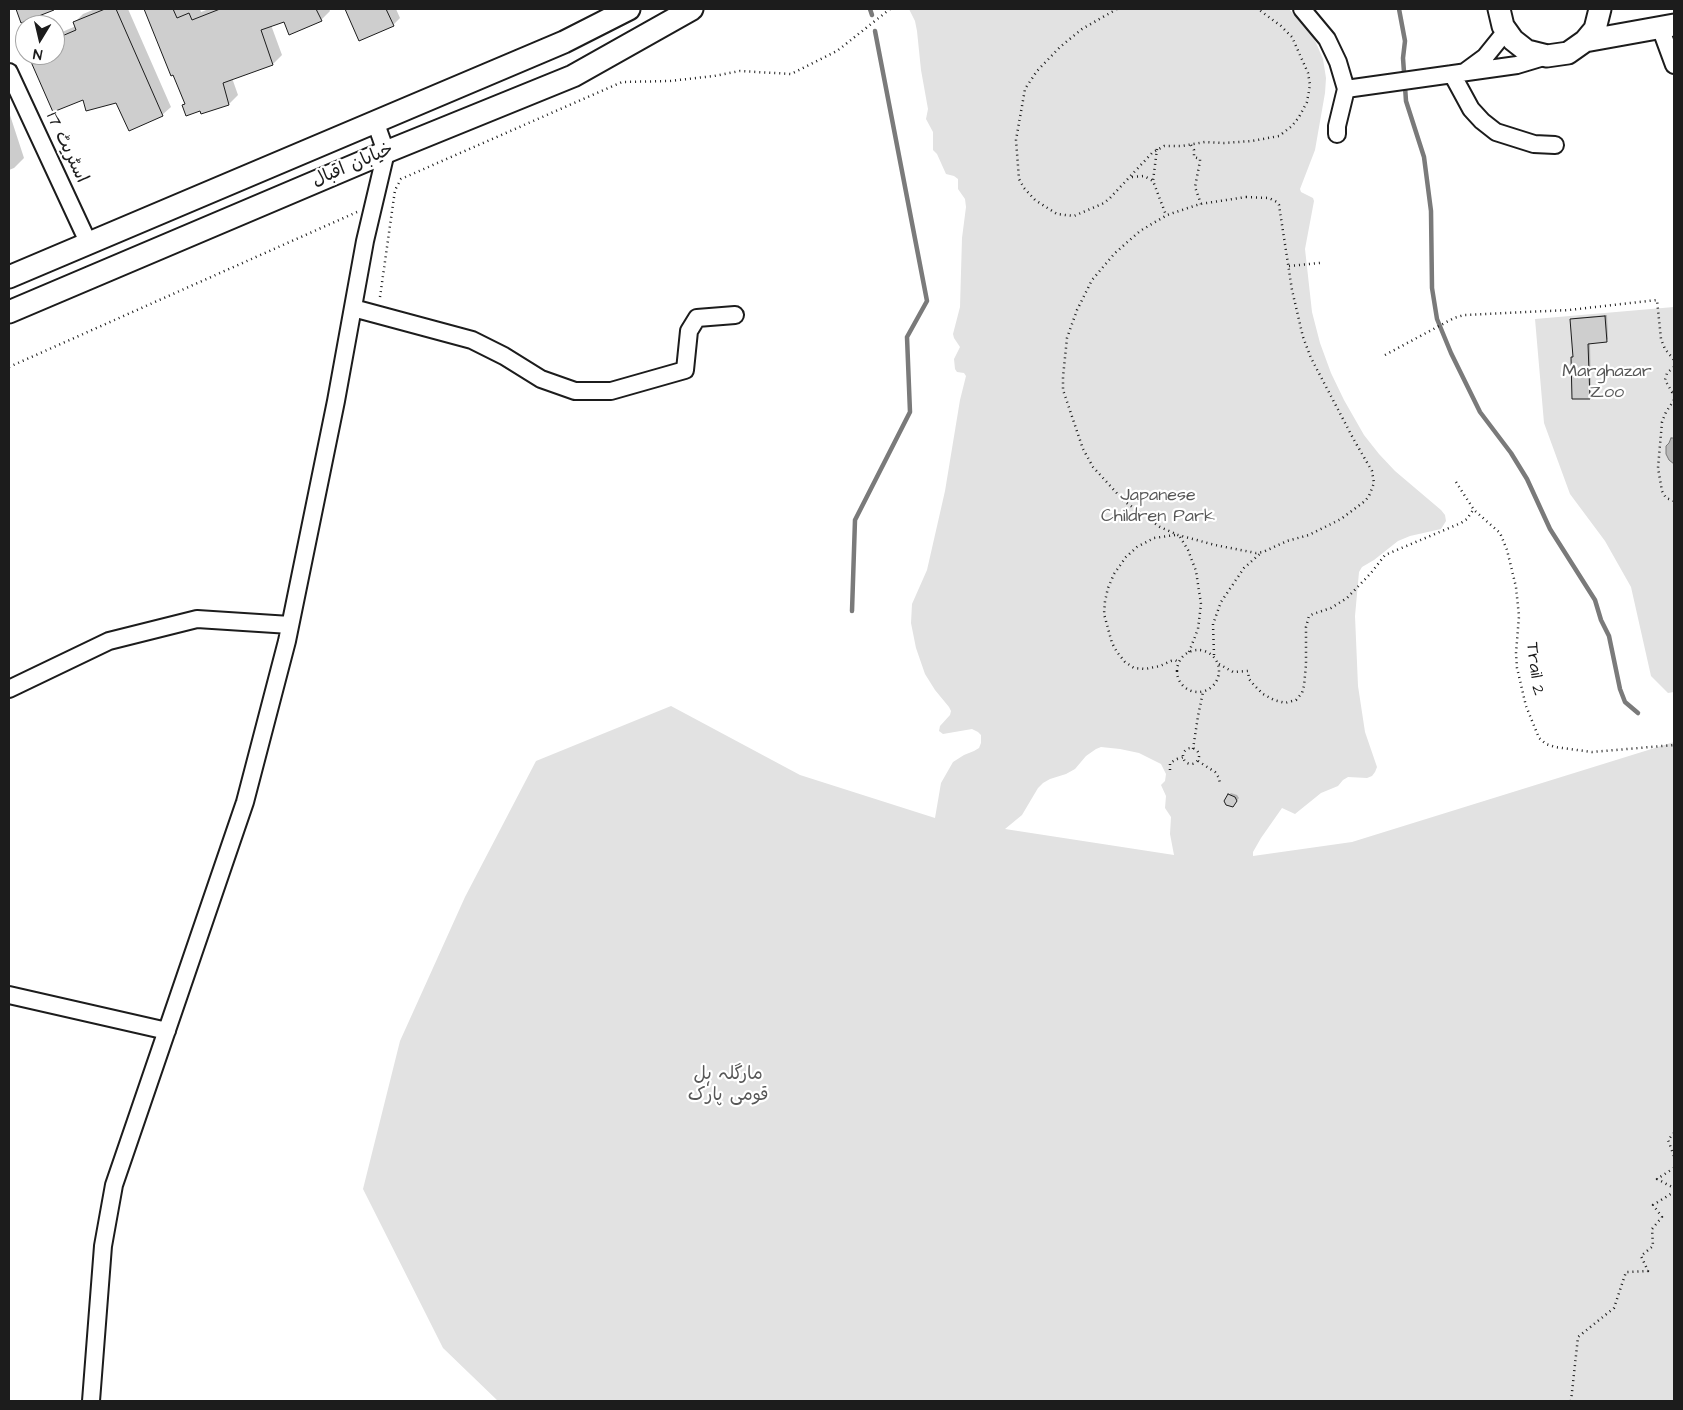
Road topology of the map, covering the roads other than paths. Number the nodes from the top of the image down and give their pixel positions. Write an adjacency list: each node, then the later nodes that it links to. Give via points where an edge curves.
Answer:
1 (629, 9): 14 (main road, خیابان اقبال, via 564,42)
2 (692, 9): 17 (main road, خیابان اقبال, via 573,76)
3 (1302, 9): 13 (street, via 1327,39)
4 (1499, 9): 7 (main road)
5 (1600, 9): 8 (main road, via 1594,29)
6 (1667, 26): 8 (main road); 10 (street)
7 (1506, 31): 9 (main road, via 1526,51); 12 (street, via 1486,57)
8 (1585, 41): 9 (main road, via 1568,53)
9 (1547, 56): 12 (street, via 1517,65)
10 (1674, 65)
11 (9, 72): 18 (street, اسٹریٹ 17)
12 (1458, 73): 13 (street); 16 (street, via 1471,109 1496,132 1534,144)
13 (1346, 89): 15 (street)
14 (375, 121): 17 (street); 18 (main road, خیابان اقبال)
15 (1337, 134)
16 (1555, 145)
17 (386, 152): 20 (street); 21 (main road, خیابان اقبال)
18 (88, 242): 19 (main road, خیابان اقبال)
19 (9, 276)
20 (353, 308): 22 (street, via 472,340 541,379 575,392 611,391 686,370 689,331 698,318); 23 (street)
21 (9, 312)
22 (735, 315)
23 (290, 625): 24 (street, via 197,619 109,641); 26 (street, via 245,802)
24 (9, 689)
25 (9, 995): 26 (street)
26 (167, 1031): 27 (street, via 114,1185 103,1246)
27 (91, 1401)

